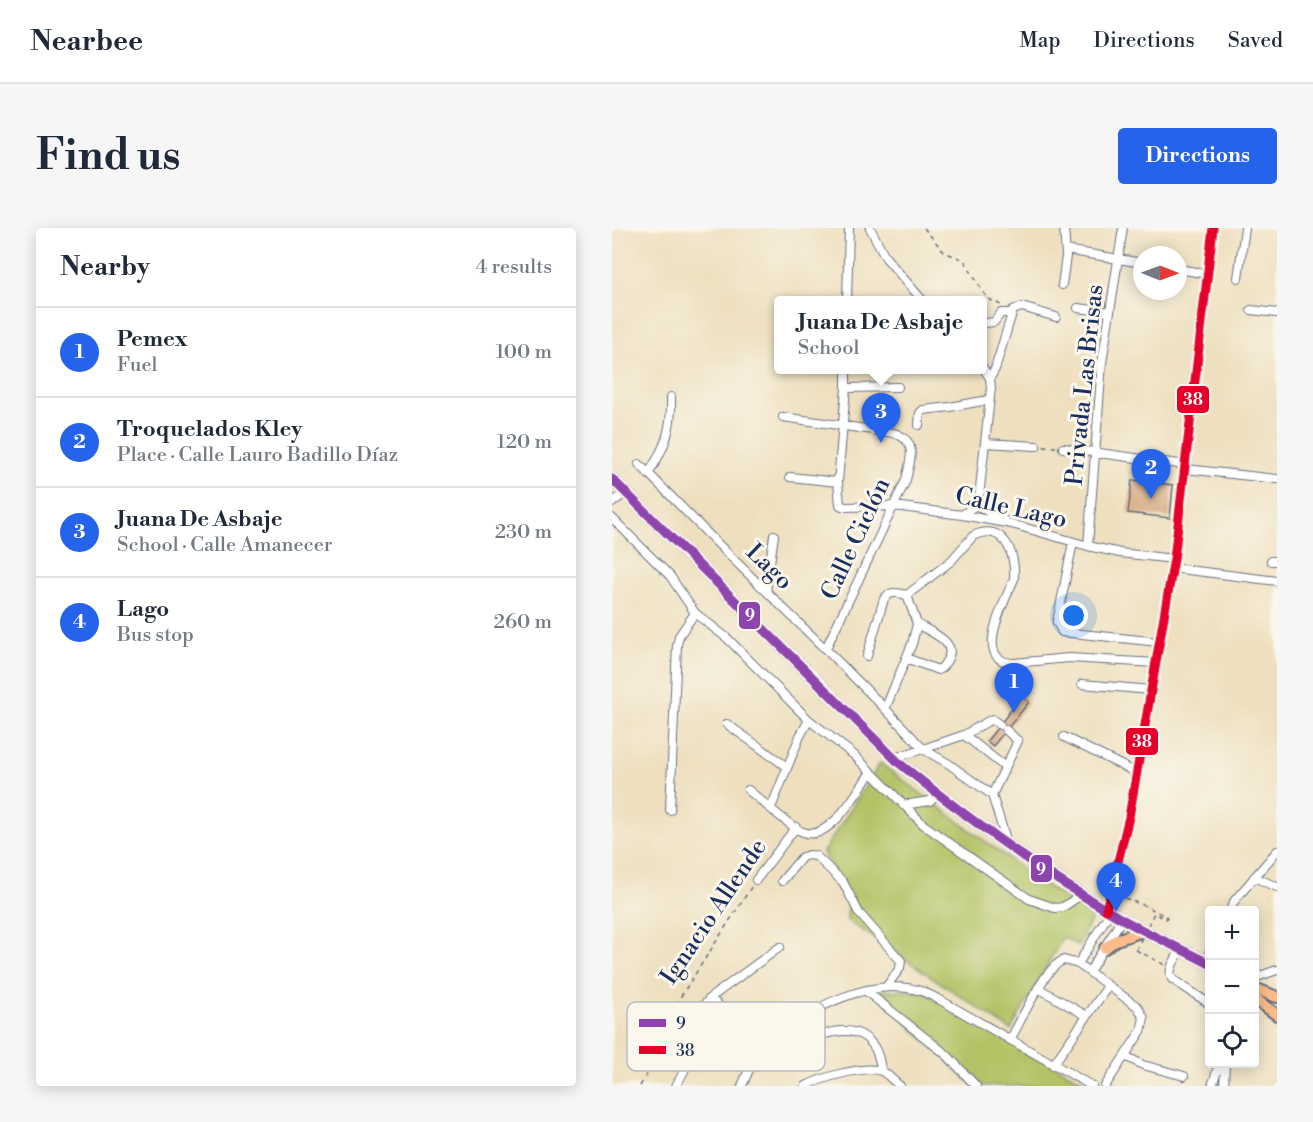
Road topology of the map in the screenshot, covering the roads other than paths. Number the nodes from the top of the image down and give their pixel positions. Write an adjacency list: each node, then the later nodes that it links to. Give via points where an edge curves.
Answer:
1 (849, 228): 14 (street)
2 (870, 228): 15 (street, via 886,258)
3 (1064, 228): 7 (street)
4 (1124, 228): 8 (street, Privada Las Brisas)
5 (1213, 228): 11 (street)
6 (1245, 228): 12 (street)
7 (1066, 250): 8 (street); 13 (street)
8 (1119, 259): 9 (street); 19 (street, Privada Las Brisas)
9 (1133, 261)
10 (1187, 270): 11 (street)
11 (1208, 274): 38 (street)
12 (1238, 278)
13 (1062, 285)
14 (847, 296)
15 (919, 296)
16 (1078, 308): 19 (street)
17 (1014, 310): 21 (street, via 1022,307); 22 (street, via 998,314); 25 (street)
18 (1251, 310): 20 (street)
19 (1110, 312): 36 (street, Privada Las Brisas)
20 (1277, 314)
21 (1056, 317)
22 (987, 323)
23 (846, 374): 27 (street)
24 (987, 374): 25 (street)
25 (990, 378): 29 (street)
26 (898, 387): 27 (street)
27 (846, 388): 31 (street)
28 (671, 397): 39 (street, via 669,434)
29 (988, 400): 32 (street, via 922,410); 33 (street)
30 (783, 417): 31 (street)
31 (843, 425): 42 (street); 46 (street, Calle Ciclón, via 902,435 909,444 906,480)
32 (919, 425)
33 (985, 443): 34 (street); 45 (street, via 982,485)
34 (1036, 446)
35 (1063, 448): 36 (street)
36 (1094, 452): 38 (street); 52 (street, Privada Las Brisas)
37 (639, 464): 39 (street, Lago)
38 (1186, 467): 41 (street); 53 (street)
39 (648, 474): 56 (street, Lago)
40 (790, 477): 42 (street)
41 (1277, 479)
42 (838, 482): 46 (street, Calle Lago, via 840,505)
43 (617, 484): 44 (street); 73 (highway)
44 (612, 503)
45 (976, 505): 47 (street); 49 (street)
46 (894, 506): 47 (street, Calle Lago); 61 (street, Calle Ciclón)
47 (962, 515): 49 (street, Calle Lago)
48 (612, 518): 58 (street, via 670,576)
49 (1012, 524): 51 (street, Calle Lago)
50 (774, 535): 56 (street)
51 (1073, 542): 52 (street, Calle Lago); 60 (street, via 1057,622 1062,632)
52 (1088, 546): 53 (street, Calle Lago)
53 (1174, 559): 54 (street)
54 (1172, 568): 55 (street); 60 (street)
55 (1277, 581)
56 (766, 591): 61 (street, Lago)
57 (907, 595): 59 (street); 62 (street, via 889,593 884,599); 64 (street, via 946,565 973,536 987,532 1003,537 1014,569 1014,579 993,634 996,658 1006,663 1069,658)
58 (695, 613): 68 (street, via 728,638); 83 (street, via 677,645)
59 (917, 624): 63 (street); 63 (street, via 946,640 950,655 938,670)
60 (1159, 642): 64 (street)
61 (826, 648): 67 (street, Lago)
62 (867, 656)
63 (906, 657): 67 (street)
64 (1156, 663): 66 (street)
65 (1082, 684): 66 (street)
66 (1151, 690): 77 (street)
67 (886, 708): 72 (street, Lago)
68 (808, 720): 74 (street); 76 (street, via 854,754)
69 (727, 724): 74 (street)
70 (964, 735): 72 (street); 75 (street); 75 (street, via 992,719 1003,727 1018,741)
71 (1064, 737): 77 (street)
72 (923, 749): 73 (street); 80 (street, Lago)
73 (894, 758): 79 (highway)
74 (787, 767): 82 (street)
75 (1005, 767): 80 (street)
76 (871, 772): 81 (street); 84 (street, via 828,828 804,833)
77 (1137, 773): 93 (street)
78 (748, 790): 82 (street)
79 (937, 794): 81 (street, via 930,801); 85 (highway)
80 (992, 795): 85 (street)
81 (903, 805): 91 (street, via 924,825 1029,899 1056,908)
82 (771, 808): 84 (street)
83 (670, 810)
84 (796, 827): 88 (street, Ignacio Allende)
85 (1008, 848): 91 (highway)
86 (1277, 851): 87 (street)
87 (1254, 877): 90 (street); 92 (street)
88 (756, 880)
89 (782, 881): 105 (street, via 802,857 809,855 816,856 843,882 859,913 901,961)
90 (1277, 887)
91 (1081, 895): 93 (highway)
92 (1232, 906)
93 (1108, 911): 94 (highway); 100 (street)
94 (1122, 920): 95 (highway); 97 (street)
95 (1143, 931): 97 (highway); 98 (highway)
96 (780, 947): 110 (street)
97 (1105, 948): 102 (street)
98 (1181, 950): 99 (highway); 111 (street, via 1171,968 1172,979)
99 (1205, 958)
100 (1078, 964): 102 (street); 106 (street, via 1069,960 1058,962)
101 (1277, 970): 103 (street)
102 (1089, 972): 104 (street)
103 (1259, 976)
104 (1108, 986): 117 (street); 120 (street, via 1138,1007 1144,1018 1141,1032)
105 (886, 987): 108 (street); 119 (street, via 922,991)
106 (1038, 988): 117 (street); 119 (street)
107 (1259, 990): 109 (highway)
108 (866, 991): 115 (street); 134 (street, via 947,1055)
109 (1277, 997)
110 (710, 998): 112 (street); 113 (street)
111 (1205, 1001)
112 (707, 1002)
113 (715, 1002)
114 (1259, 1002): 116 (highway)
115 (825, 1004)
116 (1277, 1015)
117 (1088, 1016): 121 (street)
118 (825, 1035): 126 (street, via 841,1031 864,1035 880,1061)
119 (1010, 1040): 121 (street)
120 (1125, 1056): 127 (street); 136 (street)
121 (1053, 1065): 135 (street)
122 (1218, 1068): 128 (street)
123 (1225, 1068): 129 (street)
124 (684, 1071): 130 (street)
125 (748, 1071): 131 (street)
126 (881, 1071): 132 (street, via 846,1073); 133 (street)
127 (1184, 1076)
128 (1213, 1083): 129 (street)
129 (1224, 1085)
130 (676, 1086)
131 (742, 1086)
132 (806, 1086)
133 (900, 1086)
134 (976, 1086)
135 (1092, 1086)
136 (1105, 1086)

